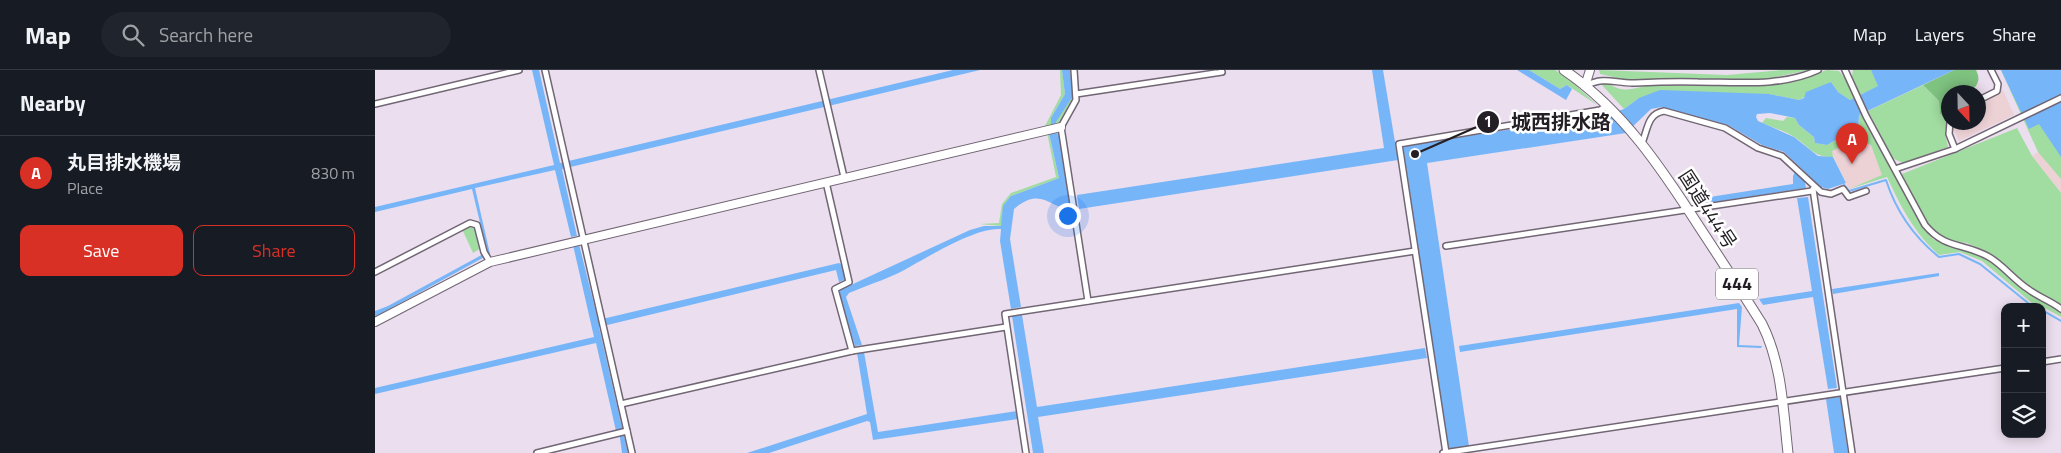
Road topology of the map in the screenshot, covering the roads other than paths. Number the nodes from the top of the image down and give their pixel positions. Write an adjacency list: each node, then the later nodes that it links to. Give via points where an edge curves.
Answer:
1 (519, 70): 15 (street)
2 (545, 70): 27 (street)
3 (819, 70): 22 (street)
4 (1074, 70): 12 (street)
5 (1221, 70): 12 (street)
6 (1564, 70): 11 (highway, 国道444号 / 444)
7 (1590, 70): 11 (street)
8 (1818, 70): 11 (street, via 1761,83 1597,80)
9 (1845, 70): 21 (street)
10 (1991, 70): 13 (street, via 1998,84 1997,91)
11 (1585, 86): 16 (highway, 国道444号 / 444)
12 (1076, 94): 17 (street)
13 (1986, 96)
14 (2061, 98): 20 (street)
15 (375, 104)
16 (1608, 107): 19 (highway, 国道444号 / 444); 29 (street, via 1401,142)
17 (1061, 127): 22 (street); 32 (street)
18 (1949, 130): 20 (street)
19 (1639, 140): 24 (street, via 1654,113 1664,111 1725,128 1758,148 1782,156); 26 (highway, 国道444号 / 444)
20 (1955, 149): 21 (street)
21 (1895, 169): 33 (street, via 1925,225 1935,237 1991,258 2027,289)
22 (845, 177): 23 (street)
23 (826, 182): 27 (street); 36 (street, via 849,282 835,290)
24 (1813, 189): 25 (street, via 1831,194 1843,189 1849,197); 26 (street); 40 (street)
25 (1866, 192)
26 (1689, 210): 28 (street); 41 (highway, 国道444号 / 444, via 1769,339 1778,368)
27 (584, 239): 30 (street); 42 (street)
28 (1446, 246)
29 (1415, 251): 32 (street); 47 (street)
30 (487, 257): 31 (street, via 477,226 471,223); 34 (street)
31 (375, 272)
32 (1089, 301): 35 (street, via 1005,314)
33 (2061, 309)
34 (375, 322)
35 (1007, 327): 36 (street); 46 (street)
36 (852, 351): 42 (street)
37 (2061, 359): 38 (street)
38 (2046, 361)
39 (2001, 369): 40 (street)
40 (1843, 392): 41 (street); 49 (street)
41 (1782, 402): 47 (street); 48 (highway, 国道444号 / 444)
42 (621, 404): 43 (street)
43 (626, 432): 44 (street); 45 (street)
44 (537, 453)
45 (632, 453)
46 (1026, 453)
47 (1445, 453)
48 (1788, 453)
49 (1852, 453)

